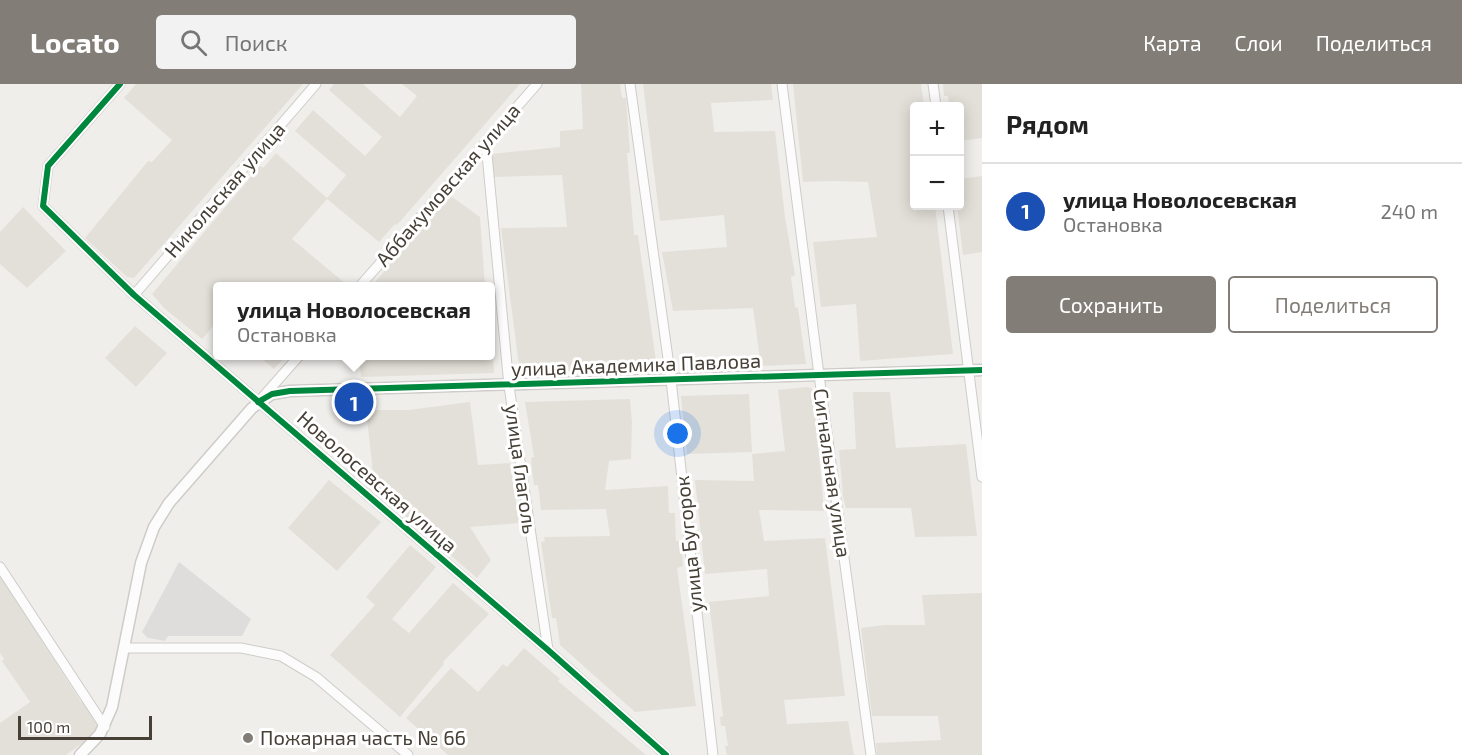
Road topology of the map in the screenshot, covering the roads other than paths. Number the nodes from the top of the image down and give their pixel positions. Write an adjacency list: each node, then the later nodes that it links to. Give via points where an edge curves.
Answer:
1 (120, 84): 11 (street, Новолосевская улица, via 48,166 43,206)
2 (316, 84): 11 (street, Никольская улица)
3 (537, 84): 8 (street, Аббакумовская улица)
4 (630, 84): 16 (street, улица Бугорок)
5 (783, 84): 15 (street, Сигнальная улица)
6 (933, 84): 7 (street)
7 (935, 102)
8 (486, 144): 10 (street, Аббакумовская улица); 17 (street, улица Глаголь)
9 (949, 210): 13 (street)
10 (364, 282)
11 (134, 296): 18 (street, Новолосевская улица)
12 (295, 360): 18 (street)
13 (969, 370): 14 (street, улица Академика Павлова); 15 (street, улица Академика Павлова); 19 (street)
14 (982, 370)
15 (819, 375): 16 (street, улица Академика Павлова); 28 (street, Сигнальная улица)
16 (671, 380): 17 (street, улица Академика Павлова); 27 (street, улица Бугорок)
17 (509, 386): 18 (street, улица Академика Павлова, via 290,392 272,394); 22 (street, улица Глаголь)
18 (258, 402): 21 (street, via 176,495 154,527 141,563); 22 (street, Новолосевская улица)
19 (982, 477)
20 (0, 567): 23 (street)
21 (125, 648): 23 (street); 25 (street, via 241,648 281,656 316,677)
22 (548, 650): 26 (street, Новолосевская улица)
23 (105, 727): 24 (street)
24 (80, 755)
25 (408, 755)
26 (666, 755)
27 (713, 755)
28 (871, 755)

